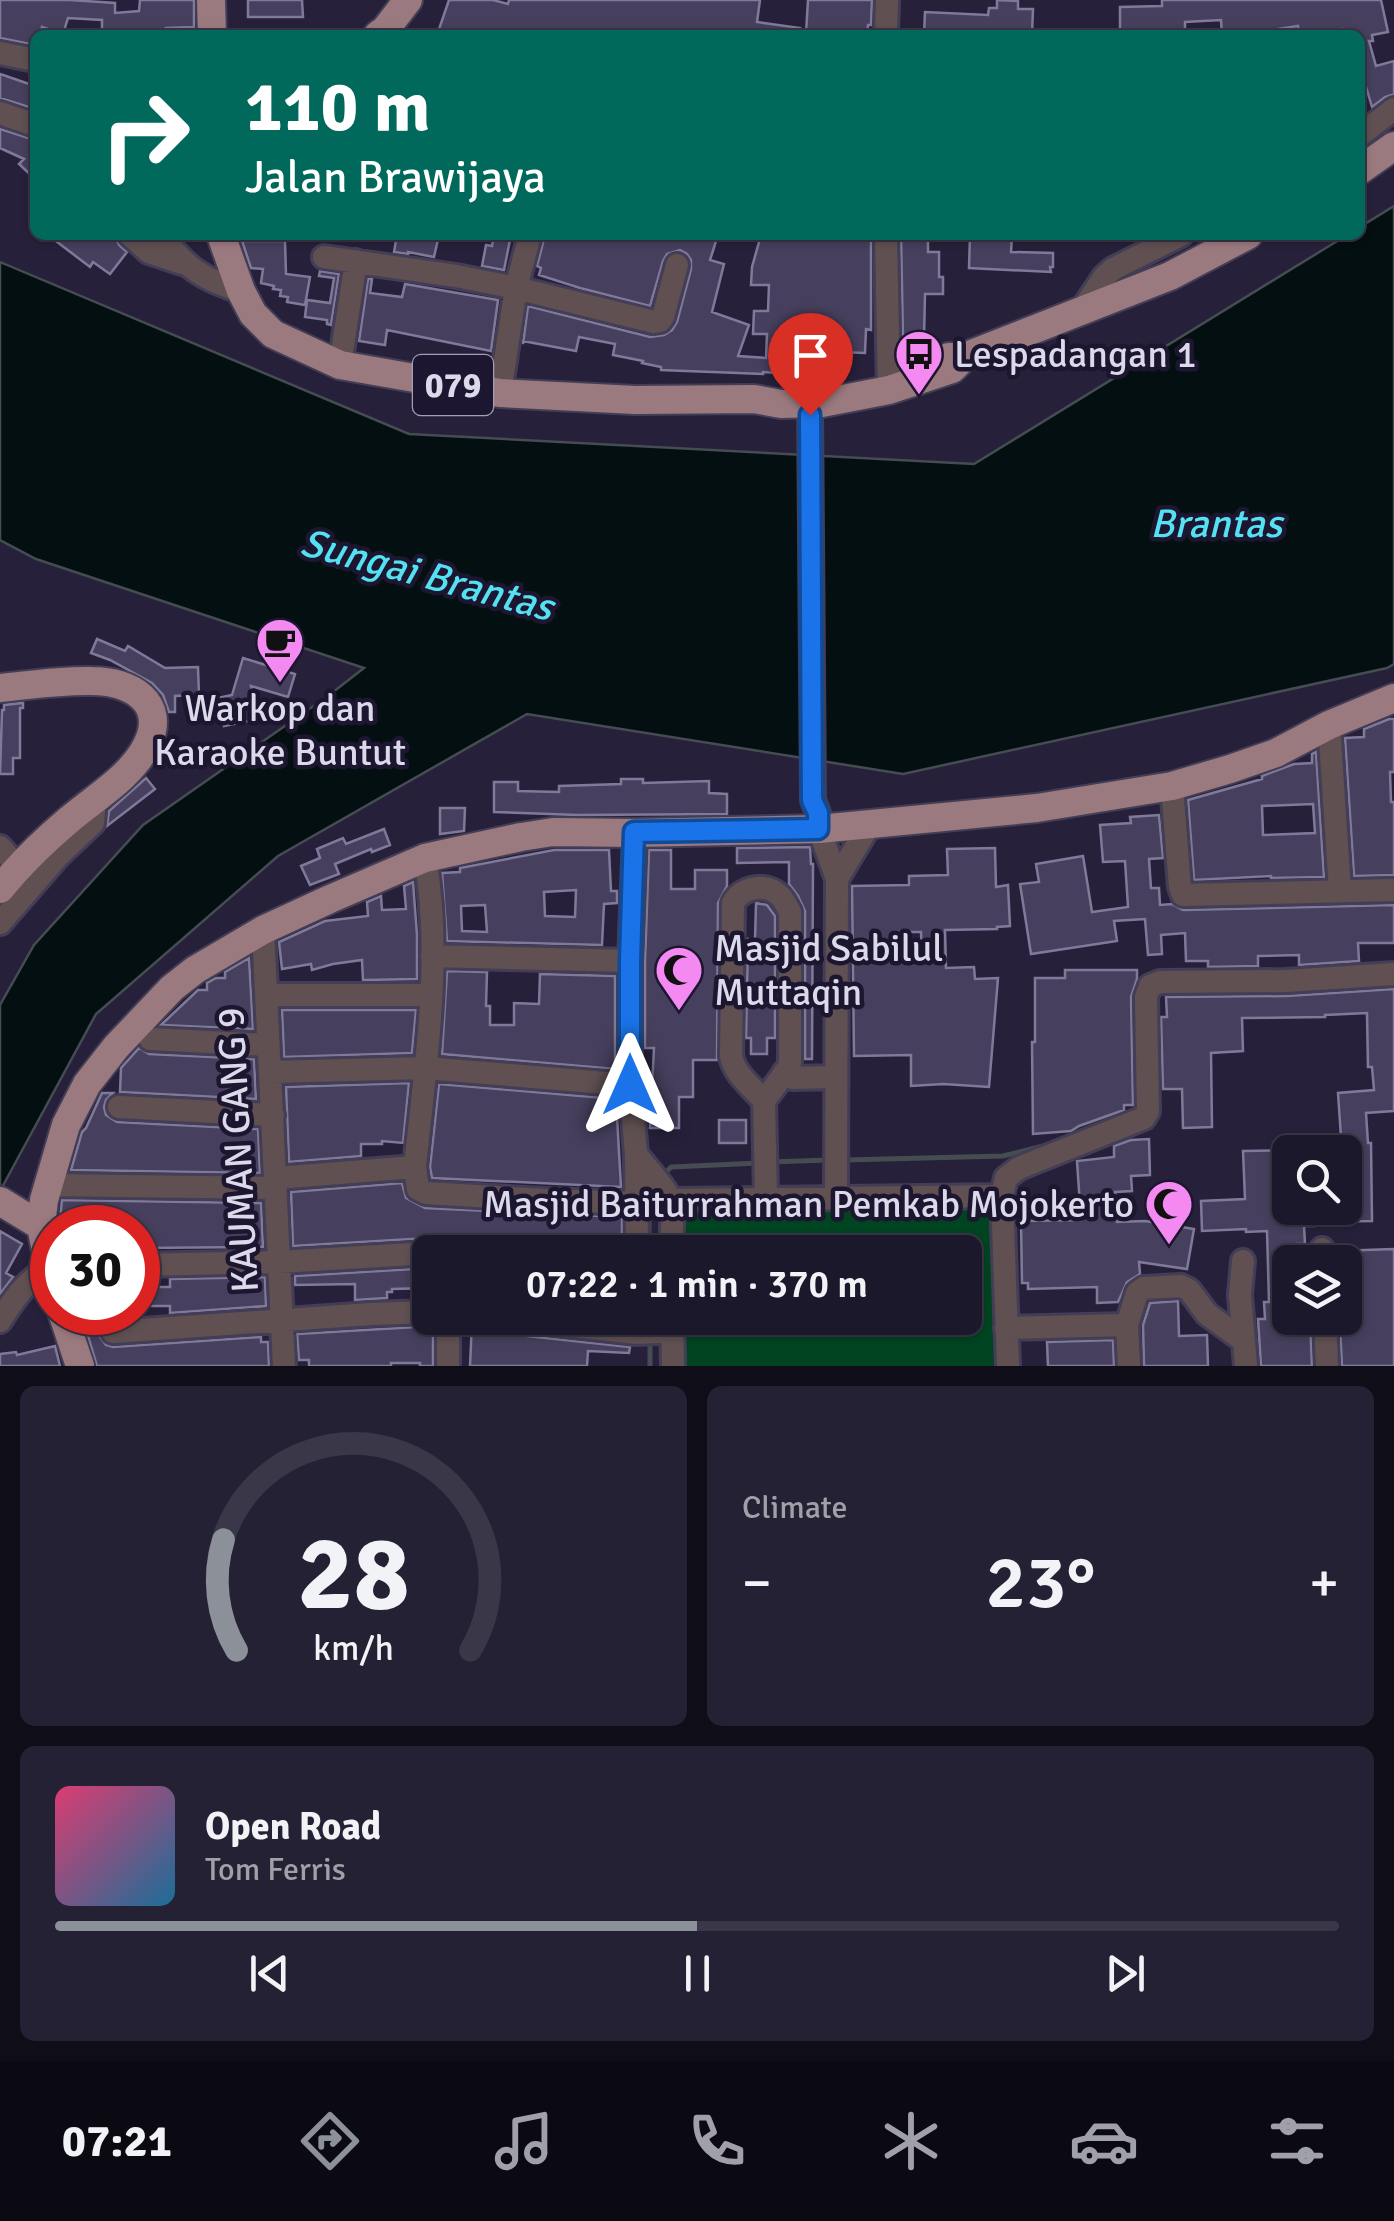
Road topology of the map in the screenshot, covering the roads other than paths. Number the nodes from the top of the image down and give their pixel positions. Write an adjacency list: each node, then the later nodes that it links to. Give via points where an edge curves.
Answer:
1 (210, 0): 4 (main road)
2 (408, 0): 5 (main road)
3 (887, 0): 6 (street)
4 (212, 30)
5 (387, 30)
6 (886, 30)
7 (0, 53): 8 (street)
8 (30, 59)
9 (1394, 110): 12 (street)
10 (0, 112): 11 (street)
11 (30, 124)
12 (1365, 131)
13 (1394, 146): 14 (main road)
14 (1365, 166)
15 (136, 240): 24 (street)
16 (166, 240): 24 (street)
17 (222, 240): 27 (main road, 079)
18 (529, 240): 26 (street)
19 (886, 240): 30 (street)
20 (1238, 240): 28 (main road, 079)
21 (1153, 242): 28 (street, via 1104,277)
22 (324, 257): 23 (street)
23 (356, 261): 26 (street); 29 (street)
24 (185, 264): 27 (street)
25 (678, 265): 26 (street, via 657,322)
26 (516, 288): 31 (street)
27 (241, 291): 29 (main road, 079, via 274,334)
28 (1082, 310): 30 (main road, 079)
29 (340, 364): 31 (main road, 079)
30 (888, 383): 32 (main road, 079); 33 (main road, 079)
31 (500, 393): 32 (main road, 079)
32 (754, 399): 33 (main road, 079)
33 (816, 409): 39 (street)
34 (0, 688): 38 (main road, via 90,680 122,685 146,701 154,726 147,746)
35 (1394, 698): 36 (main road)
36 (1329, 725): 37 (main road); 46 (street)
37 (1172, 792): 40 (main road); 46 (street, via 1183,895)
38 (90, 802): 42 (main road); 48 (street, via 93,823)
39 (818, 811): 40 (main road); 41 (main road); 44 (street)
40 (870, 824): 44 (street)
41 (634, 832): 43 (main road, via 520,836); 51 (street)
42 (9, 857): 45 (main road)
43 (426, 858): 49 (main road); 50 (street)
44 (836, 880): 60 (street)
45 (0, 889)
46 (1340, 890): 47 (street)
47 (1394, 890)
48 (0, 923)
49 (263, 930): 53 (street, KAUMAN GANG 9); 68 (main road, via 172,988 116,1048 76,1103)
50 (432, 956): 51 (street); 54 (street)
51 (630, 961): 61 (street)
52 (1394, 974): 70 (street, via 1150,986 1144,1118 1019,1168)
53 (266, 995): 54 (street); 56 (street, KAUMAN GANG 9)
54 (430, 995): 57 (street)
55 (150, 1039): 56 (street)
56 (268, 1045): 58 (street, KAUMAN GANG 9)
57 (424, 1068): 58 (street); 61 (street); 65 (street)
58 (270, 1072): 64 (street, KAUMAN GANG 9)
59 (784, 1074): 60 (street); 62 (street); 62 (street, via 790,1062 790,912 778,893 760,886 733,903 731,1056)
60 (836, 1077): 69 (street)
61 (630, 1085): 71 (street, via 636,1154)
62 (764, 1101): 66 (street)
63 (119, 1107): 64 (street)
64 (273, 1114): 67 (street, KAUMAN GANG 9)
65 (415, 1167): 67 (street); 71 (street, via 418,1190 426,1193 543,1200)
66 (766, 1180): 69 (street); 71 (street)
67 (276, 1183): 68 (street); 77 (street, KAUMAN GANG 9)
68 (48, 1185): 72 (main road)
69 (836, 1186): 70 (street)
70 (1004, 1187): 84 (street)
71 (657, 1196): 73 (street); 74 (street)
72 (20, 1213)
73 (643, 1235)
74 (667, 1235)
75 (412, 1255): 77 (street)
76 (1243, 1261): 90 (street)
77 (279, 1262): 78 (street); 81 (street, KAUMAN GANG 9)
78 (160, 1265)
79 (30, 1282): 82 (street)
80 (412, 1313): 81 (street)
81 (282, 1320): 85 (street); 92 (street, KAUMAN GANG 9)
82 (0, 1321)
83 (1128, 1325): 84 (street); 90 (street, via 1137,1293 1182,1286); 96 (street)
84 (1006, 1328): 95 (street)
85 (160, 1329)
86 (70, 1335): 91 (main road)
87 (448, 1335): 93 (street)
88 (656, 1335): 94 (street)
89 (1326, 1335): 98 (street)
90 (1244, 1341): 97 (street)
91 (80, 1366)
92 (284, 1366)
93 (448, 1366)
94 (673, 1366)
95 (1008, 1366)
96 (1129, 1366)
97 (1246, 1366)
98 (1327, 1366)

